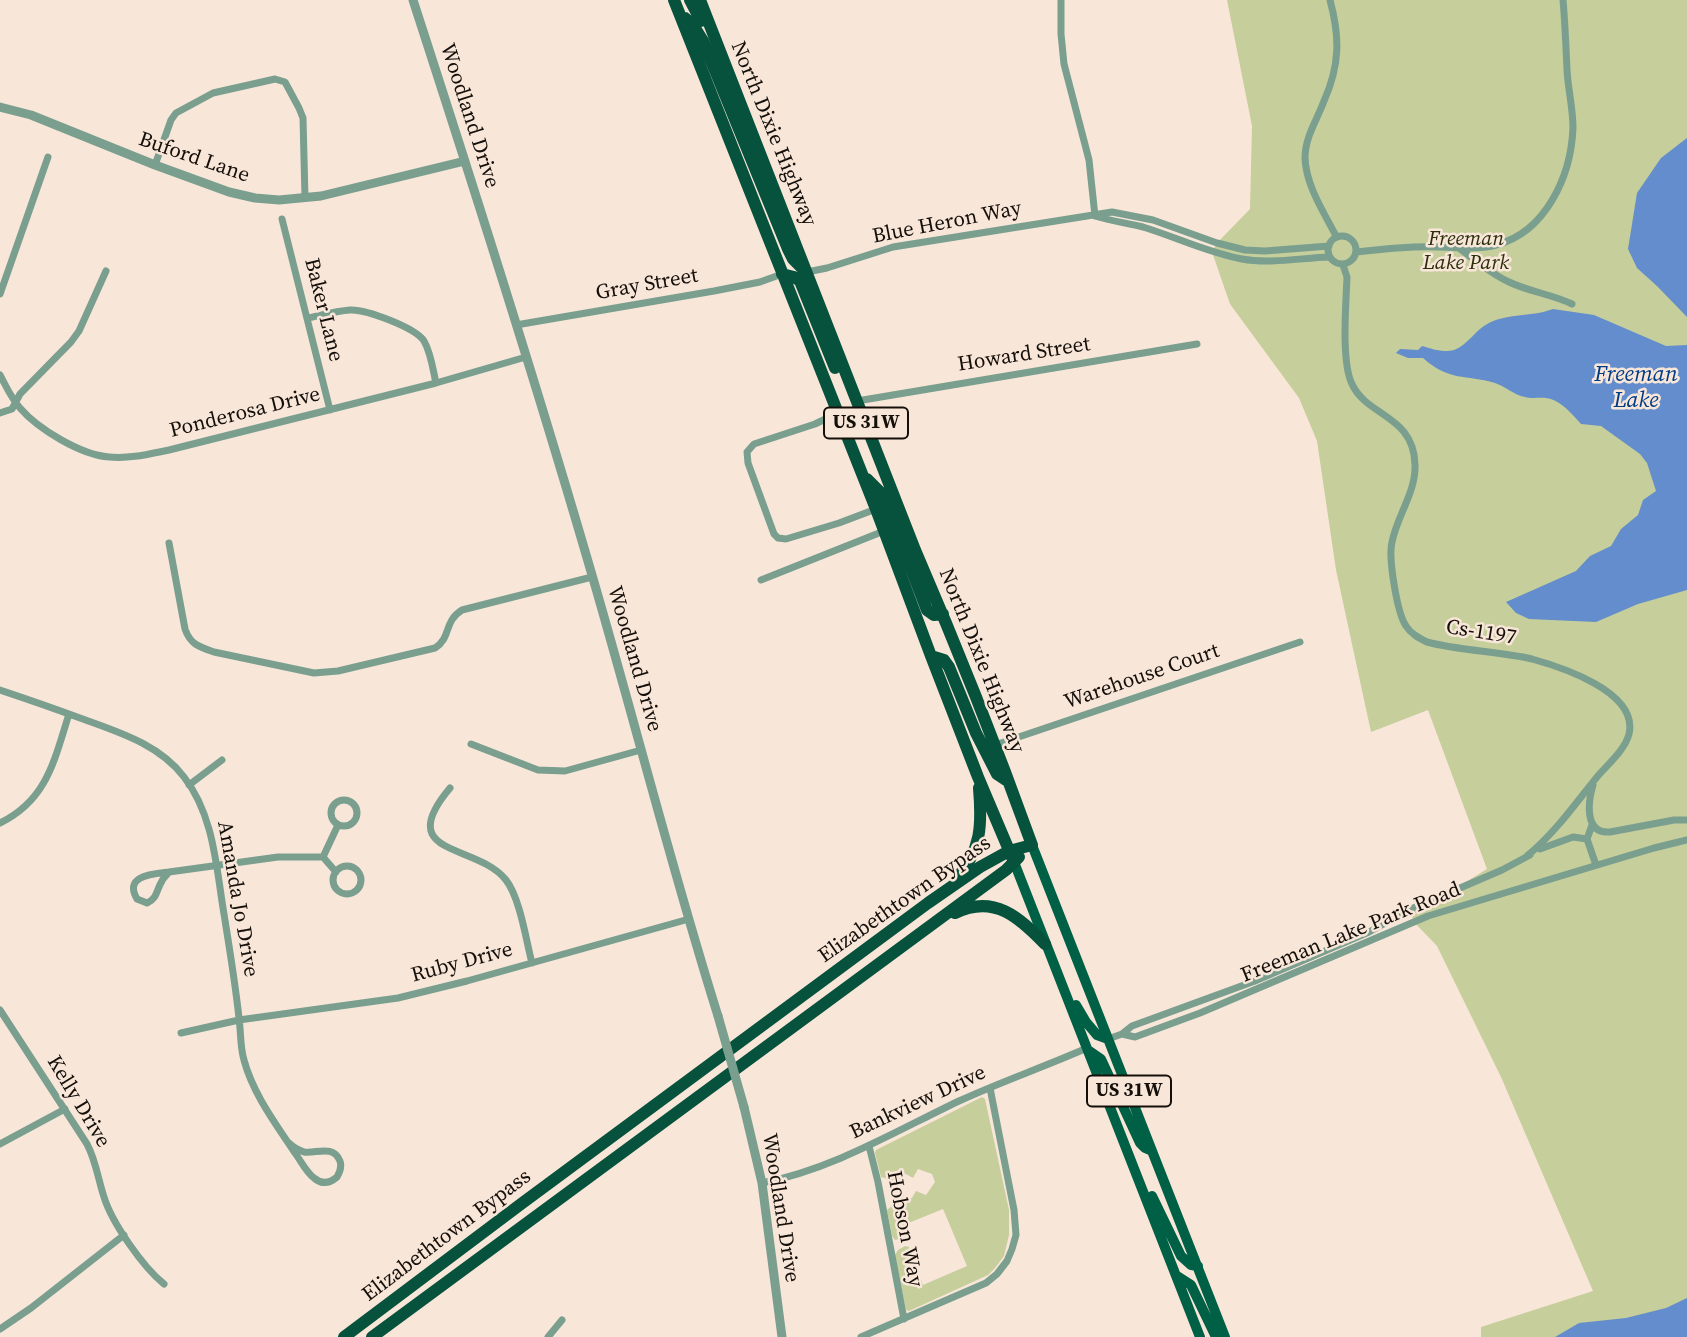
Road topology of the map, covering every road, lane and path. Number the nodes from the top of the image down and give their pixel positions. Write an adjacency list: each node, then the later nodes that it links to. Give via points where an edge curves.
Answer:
1 (413, 0): 12 (street, Woodland Drive)
2 (674, 0): 8 (highway, North Dixie Highway / US 31W)
3 (690, 0): 9 (highway)
4 (700, 0): 9 (highway, North Dixie Highway / US 31W)
5 (1061, 0): 15 (street, via 1064,64 1089,160)
6 (1330, 0): 17 (street, via 1337,30 1336,61 1332,82 1308,137 1306,157 1309,179)
7 (1563, 0): 19 (street, via 1573,126 1558,189 1538,219 1515,237 1487,247)
8 (680, 13): 24 (highway, via 703,41 788,249); 25 (highway, North Dixie Highway / US 31W)
9 (719, 51): 24 (highway, North Dixie Highway / US 31W)
10 (0, 107): 13 (street, Buford Lane, via 32,115)
11 (48, 157): 26 (street)
12 (465, 161): 14 (street, Buford Lane); 29 (street, Woodland Drive)
13 (155, 166): 14 (street, Buford Lane, via 229,192 267,199); 14 (street, via 176,113 213,93 275,79 285,82 303,118)
14 (305, 198)
15 (1095, 216): 18 (street, Blue Heron Way, via 1112,212 1153,220 1245,250); 21 (street, Blue Heron Way, via 1244,260); 24 (street, Blue Heron Way, via 893,247)
16 (282, 219): 28 (street, Baker Lane)
17 (1335, 238): 18 (street); 20 (street, via 1349,238)
18 (1329, 246): 21 (street)
19 (1459, 247): 20 (street); 27 (street, via 1508,282)
20 (1357, 252): 22 (street, via 1353,261)
21 (1329, 257): 22 (street)
22 (1343, 265): 56 (street, Cs-1197, via 1352,385 1399,426 1414,453 1413,481 1391,545 1406,626 1418,638 1437,644 1555,666 1613,696 1625,710 1629,734)
23 (106, 271): 35 (street, via 79,331)
24 (807, 272): 34 (highway, North Dixie Highway / US 31W)
25 (782, 274): 29 (street, Gray Street, via 688,296); 38 (highway, North Dixie Highway / US 31W); 41 (highway, via 800,281 804,289 872,459)
26 (0, 294)
27 (1572, 304)
28 (308, 318): 33 (street, via 360,310 418,334); 36 (street, Baker Lane)
29 (516, 325): 31 (street, Woodland Drive)
30 (1197, 344): 34 (street, Howard Street)
31 (526, 357): 33 (street, Ponderosa Drive); 44 (street, Woodland Drive)
32 (0, 375): 35 (street, Ponderosa Drive)
33 (436, 383): 36 (street, Ponderosa Drive)
34 (857, 401): 41 (highway, North Dixie Highway / US 31W)
35 (16, 403): 36 (street, Ponderosa Drive, via 72,446 107,457 143,456); 37 (street)
36 (330, 410)
37 (0, 413)
38 (838, 413): 39 (highway, North Dixie Highway / US 31W); 40 (street, via 749,448 746,457 770,525 775,536 786,539)
39 (862, 474): 40 (highway, North Dixie Highway / US 31W); 46 (highway, via 883,495 927,610)
40 (876, 509): 42 (highway, North Dixie Highway / US 31W)
41 (903, 518): 46 (highway, North Dixie Highway / US 31W)
42 (884, 531): 45 (street); 48 (highway, North Dixie Highway / US 31W)
43 (169, 543): 44 (street, via 185,629 192,643 314,673 435,648 462,610)
44 (592, 577): 53 (street, Woodland Drive)
45 (761, 580)
46 (943, 614): 52 (highway, North Dixie Highway / US 31W)
47 (1300, 642): 52 (street, Warehouse Court)
48 (930, 656): 55 (highway, North Dixie Highway / US 31W); 57 (highway, via 944,660 990,761)
49 (0, 690): 50 (street, Amanda Jo Drive)
50 (69, 714): 58 (street, Amanda Jo Drive, via 146,745 176,768); 61 (street, via 45,784 24,808)
51 (471, 744): 53 (street, via 549,771 565,771)
52 (995, 745): 57 (highway, North Dixie Highway / US 31W)
53 (641, 750): 75 (street, Woodland Drive)
54 (222, 760): 58 (street)
55 (978, 777): 69 (highway, US 31W); 74 (highway, via 981,816 977,844 964,870)
56 (1595, 779): 63 (street, via 1590,794); 67 (street, Cs-1197)
57 (1009, 782): 66 (highway, North Dixie Highway / US 31W)
58 (189, 785): 70 (street, Amanda Jo Drive, via 204,814)
59 (450, 788): 78 (street, via 432,813 432,834 439,843 505,879)
60 (1687, 820): 63 (street, via 1603,832)
61 (0, 823)
62 (338, 825): 68 (street)
63 (1592, 825): 64 (street)
64 (1587, 839): 67 (street, via 1573,837); 71 (street)
65 (1687, 840): 71 (street, Freeman Lake Park Road)
66 (1032, 845): 69 (highway, Elizabethtown Bypass); 83 (main road, North Dixie Highway / US 31W)
67 (1527, 856): 82 (street, Freeman Lake Park Road, via 1356,937 1255,981 1132,1026)
68 (323, 857): 70 (street); 72 (street)
69 (1012, 857): 74 (highway, Elizabethtown Bypass, via 980,867); 76 (highway, Elizabethtown Bypass, via 1006,870); 77 (main road, US 31W)
70 (217, 865): 73 (street); 80 (street, Amanda Jo Drive)
71 (1595, 865): 82 (street, Freeman Lake Park Road, via 1427,916 1200,1013 1135,1037)
72 (336, 872)
73 (169, 873): 73 (street, via 139,879 133,889 137,899 152,901)
74 (928, 903): 100 (highway, Elizabethtown Bypass)
75 (689, 919): 78 (street, Ruby Drive); 92 (street, Woodland Drive, bridge)
76 (930, 926): 77 (highway, via 965,909 989,907 1014,915); 101 (highway, Elizabethtown Bypass)
77 (1046, 946): 83 (main road, via 1058,956 1086,1022 1097,1035); 84 (main road, US 31W)
78 (532, 963): 80 (street, Ruby Drive, via 398,998)
79 (0, 1010): 86 (street, Kelly Drive)
80 (239, 1020): 81 (street, Ruby Drive); 88 (street, Amanda Jo Drive, via 248,1074)
81 (181, 1033)
82 (1122, 1034): 83 (street, Freeman Lake Park Road)
83 (1108, 1039): 91 (main road, North Dixie Highway / US 31W)
84 (1087, 1048): 85 (street, Bankview Drive); 87 (main road, US 31W); 91 (main road, via 1101,1059 1140,1143)
85 (990, 1088): 90 (street, Bankview Drive); 97 (street, via 1014,1210 1013,1249 992,1279)
86 (65, 1109): 89 (street); 93 (street, Kelly Drive, via 92,1153 107,1205)
87 (1120, 1133): 94 (main road, via 1129,1138 1181,1256); 95 (main road, US 31W)
88 (289, 1143): 88 (street, Amanda Jo Drive, via 314,1179 327,1183 338,1177 341,1166 334,1154 299,1151)
89 (0, 1144)
90 (869, 1146): 92 (street, Bankview Drive, via 790,1177); 97 (street, Hobson Way)
91 (1152, 1151): 94 (main road, North Dixie Highway / US 31W)
92 (762, 1182): 103 (street, Woodland Drive)
93 (124, 1235): 96 (street, Kelly Drive); 99 (street)
94 (1198, 1266): 107 (main road, North Dixie Highway / US 31W)
95 (1175, 1274): 105 (main road, US 31W); 106 (main road, via 1191,1285)
96 (164, 1284)
97 (904, 1319): 104 (street)
98 (562, 1320): 102 (street)
99 (0, 1329)
100 (344, 1337)
101 (372, 1337)
102 (548, 1337)
103 (782, 1337)
104 (860, 1337)
105 (1201, 1337)
106 (1216, 1337)
107 (1225, 1337)

